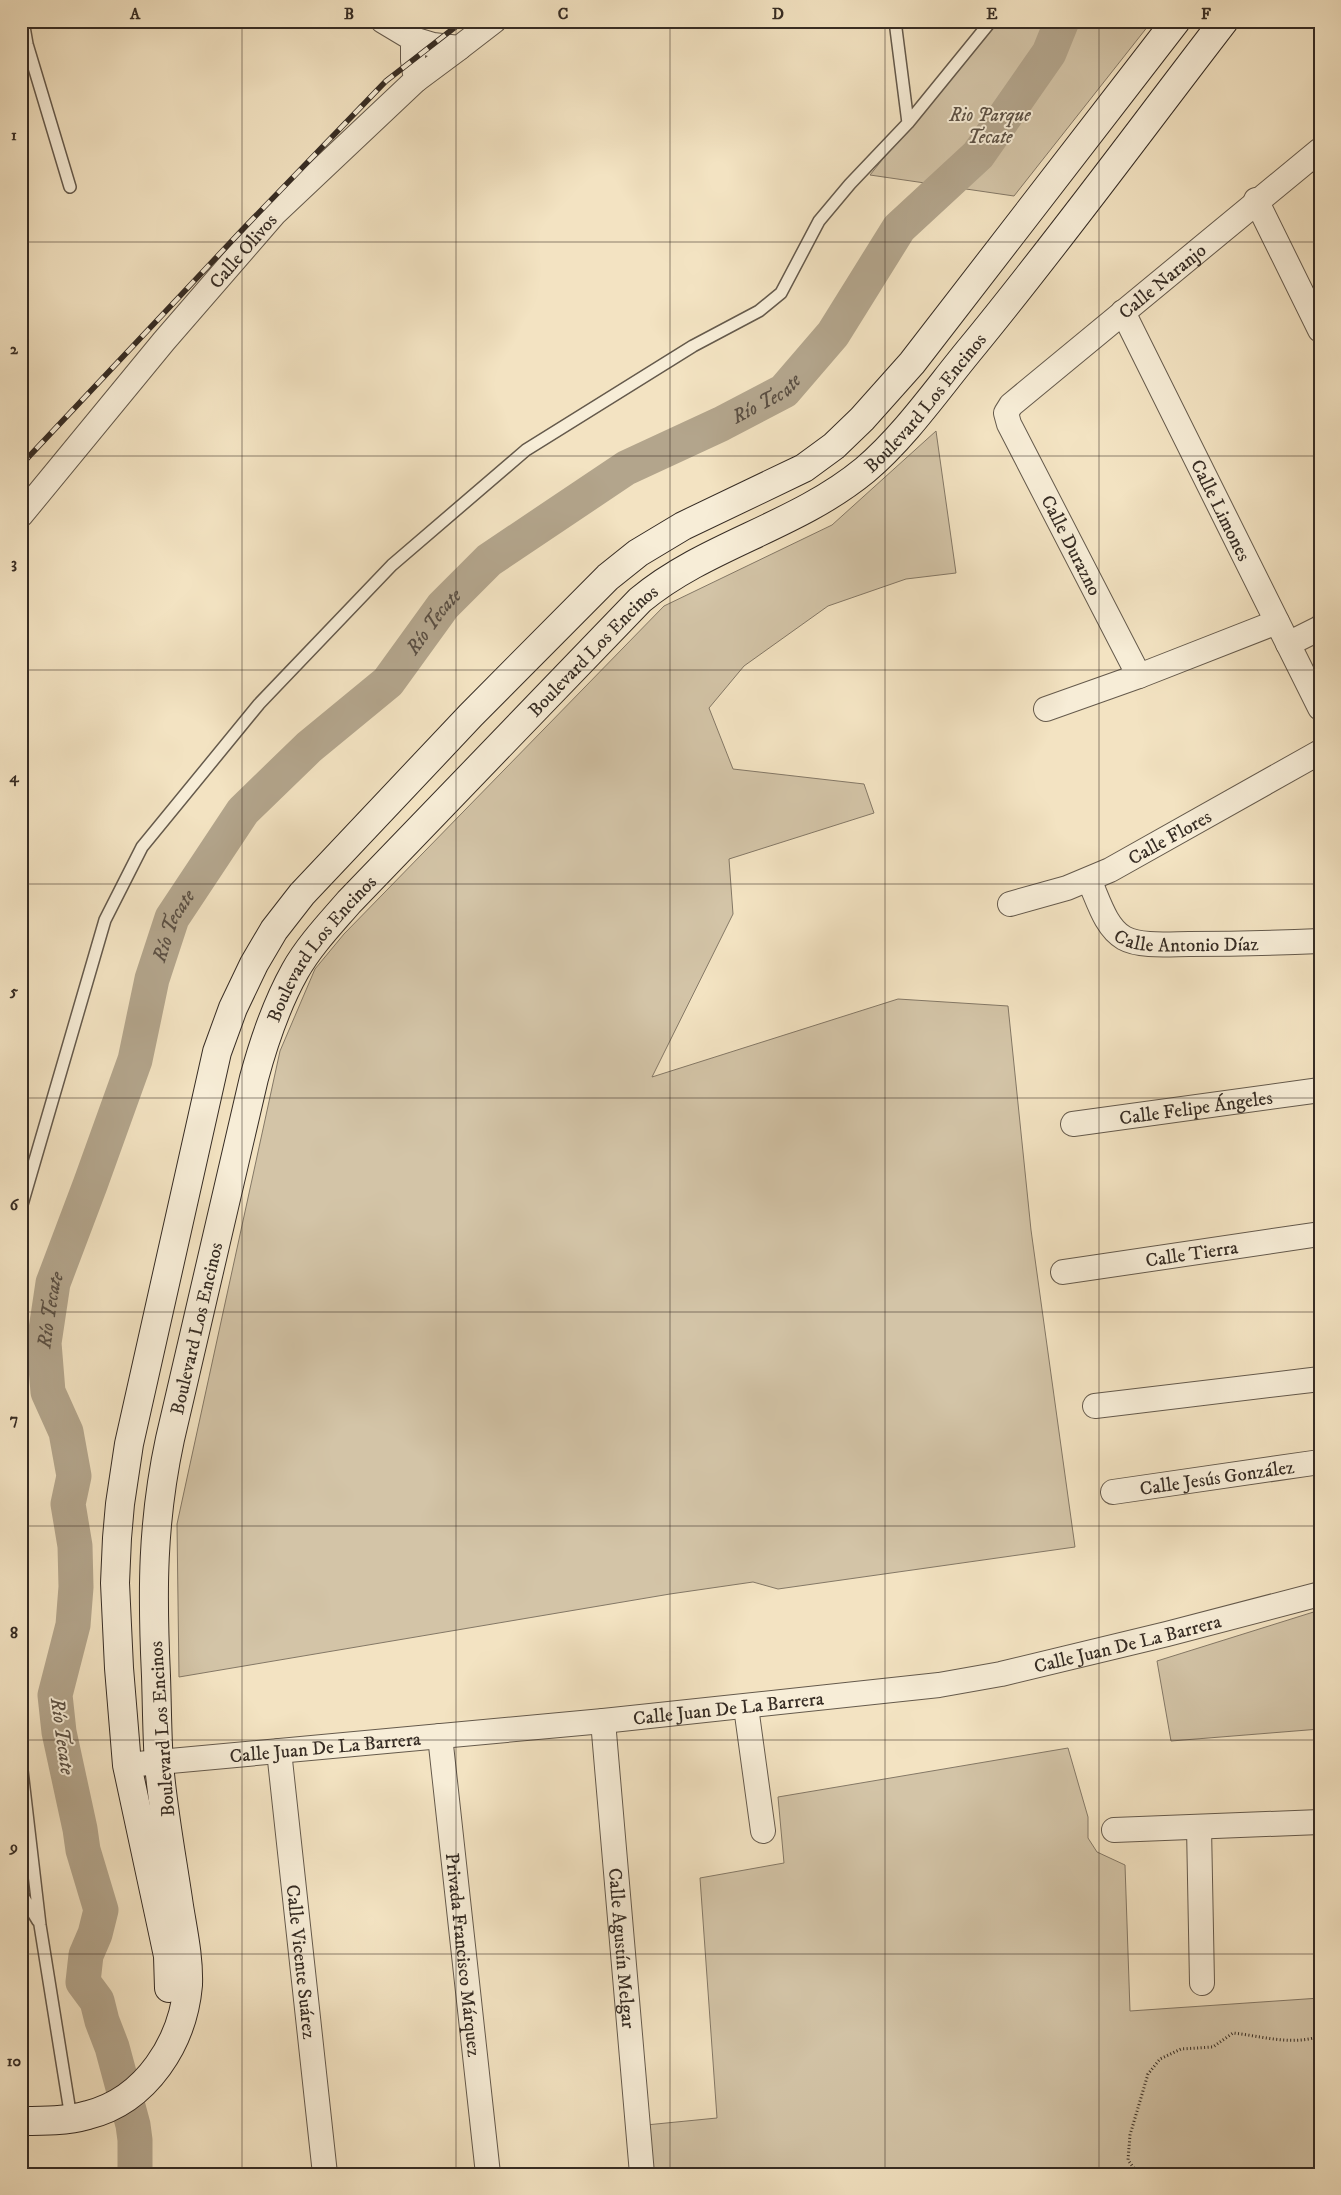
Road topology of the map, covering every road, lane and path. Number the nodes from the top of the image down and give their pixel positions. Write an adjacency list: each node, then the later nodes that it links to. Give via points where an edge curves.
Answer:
1 (23, 21): 13 (lane)
2 (383, 21): 8 (street)
3 (494, 21): 9 (street, Calle Olivos)
4 (895, 21): 11 (lane)
5 (991, 21): 11 (lane)
6 (1176, 21): 15 (main road, Boulevard Los Encinos)
7 (1224, 21): 17 (main road, Boulevard Los Encinos)
8 (413, 39): 9 (street); 10 (street)
9 (459, 48): 10 (street, Calle Olivos)
10 (416, 80): 20 (street, Calle Olivos, via 275,213)
11 (908, 123): 33 (lane, via 819,221 781,294 759,311 693,346 526,450 407,552 259,704 148,839 105,920)
12 (1320, 150): 14 (street, Calle Naranjo)
13 (70, 187)
14 (1256, 200): 16 (street, Calle Naranjo); 18 (street)
15 (960, 301): 17 (main road); 47 (main road, Boulevard Los Encinos, via 912,363 834,446 804,468 683,526 608,576 302,894 274,930 254,964 217,1052 126,1461 116,1583)
16 (1123, 312): 19 (street, Calle Naranjo, via 1011,405); 21 (street, Calle Limones)
17 (993, 322): 46 (main road, Boulevard Los Encinos, via 894,442 865,470 820,502 660,583 640,600 349,902 295,971 264,1041 254,1078 160,1485 153,1599)
18 (1320, 330)
19 (1006, 413): 24 (street, Calle Durazno)
20 (21, 514)
21 (1277, 622): 23 (street, Calle Limones); 24 (street)
22 (1320, 628): 23 (street)
23 (1288, 644): 25 (street, Calle Limones)
24 (1139, 676): 26 (street)
25 (1320, 708)
26 (1046, 709)
27 (1320, 752): 28 (street, Calle Flores)
28 (1089, 880): 29 (street, Calle Flores); 30 (street, Calle Antonio Díaz, via 1107,920 1126,939 1163,944)
29 (1010, 904)
30 (1320, 941)
31 (1320, 1090): 32 (street, Calle Felipe Ángeles)
32 (1072, 1124)
33 (21, 1208)
34 (1320, 1234): 35 (street, Calle Tierra)
35 (1063, 1272)
36 (1320, 1379): 37 (street)
37 (1095, 1406)
38 (1320, 1462): 39 (street, Calle Jesús González)
39 (1113, 1492)
40 (1320, 1594): 41 (street, Calle Juan De La Barrera, via 1001,1674 892,1691)
41 (746, 1707): 42 (street, Calle Juan De La Barrera); 51 (street)
42 (603, 1722): 43 (street, Calle Juan De La Barrera); 62 (street, Calle Agustín Melgar)
43 (440, 1736): 44 (street, Calle Juan De La Barrera); 61 (street, Privada Francisco Márquez)
44 (279, 1751): 46 (street, Calle Juan De La Barrera); 60 (street, Calle Vicente Suárez)
45 (21, 1762): 53 (lane)
46 (159, 1764): 47 (street, Calle Juan De La Barrera); 56 (main road, Boulevard Los Encinos, via 186,1948 188,1983 178,2031)
47 (127, 1765): 56 (main road, Boulevard Los Encinos, via 168,1956 169,1991)
48 (1320, 1822): 49 (street)
49 (1199, 1827): 50 (street); 54 (street)
50 (1114, 1830)
51 (763, 1831)
52 (21, 1894): 53 (lane)
53 (40, 1925): 58 (lane)
54 (1202, 1983)
55 (1320, 2036): 63 (path, via 1290,2040 1233,2033 1213,2047 1181,2050 1160,2059 1148,2074 1130,2135 1128,2160)
56 (158, 2049): 58 (main road, Boulevard Los Encinos, via 144,2083 130,2095 111,2106)
57 (21, 2104): 58 (main road, Boulevard Los Encinos)
58 (79, 2108): 59 (main road, Boulevard Los Encinos)
59 (21, 2121)
60 (325, 2174)
61 (488, 2174)
62 (642, 2174)
63 (1138, 2174)
64 (1169, 2174): 65 (path, via 1177,2171)
65 (1201, 2174)

